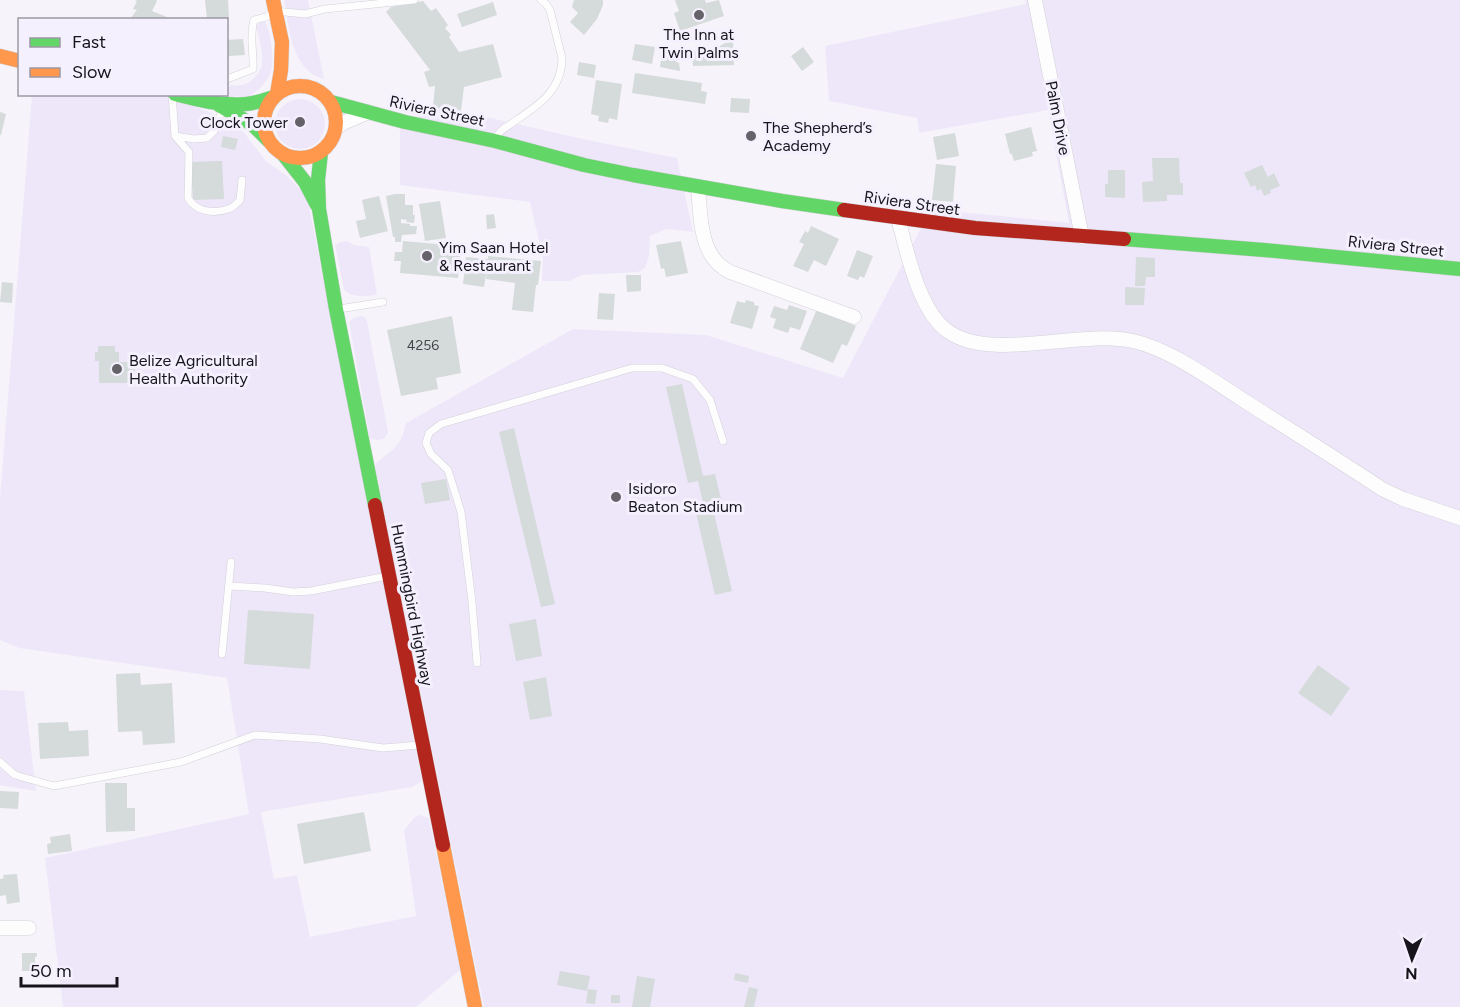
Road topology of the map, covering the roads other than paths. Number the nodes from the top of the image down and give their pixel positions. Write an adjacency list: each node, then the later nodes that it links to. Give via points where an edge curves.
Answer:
1 (414, 0): 4 (lane, via 305,14)
2 (541, 0): 19 (lane, via 550,10 562,58 558,84 541,102 498,132)
3 (1035, 0): 26 (street, Palm Drive)
4 (274, 6): 5 (main road); 8 (lane, via 266,17 254,20 253,69)
5 (282, 42): 9 (main road); 12 (main road)
6 (0, 56): 7 (main road)
7 (18, 60)
8 (228, 79)
9 (306, 86): 12 (main road, via 294,86); 14 (main road, via 315,88)
10 (174, 96): 17 (lane)
11 (185, 96): 13 (main road)
12 (275, 96): 13 (main road, via 242,104); 18 (main road, via 264,117)
13 (219, 102): 17 (lane, via 214,131 207,138); 18 (main road)
14 (331, 102): 15 (main road, Riviera Street); 16 (main road)
15 (369, 112): 16 (street, Riviera Street); 19 (main road, Riviera Street)
16 (336, 128): 20 (main road)
17 (175, 136): 22 (lane, via 189,152 188,198 200,210 230,209 240,200)
18 (268, 140): 21 (main road)
19 (495, 141): 23 (main road, Riviera Street, via 584,165)
20 (321, 152): 21 (main road, via 303,158); 24 (main road, Hummingbird Highway)
21 (283, 154): 24 (main road, Hummingbird Highway, via 305,182)
22 (242, 180)
23 (698, 187): 25 (main road, Riviera Street); 30 (street, via 708,248 720,265)
24 (319, 209): 29 (main road, Hummingbird Highway)
25 (898, 218): 26 (main road, Riviera Street); 32 (street, via 909,261 926,302 940,324 960,338 988,345 1113,339 1149,346 1206,376 1382,489)
26 (1082, 237): 27 (main road, Riviera Street)
27 (1460, 269)
28 (382, 302): 29 (lane)
29 (336, 309): 34 (main road, Hummingbird Highway)
30 (854, 317)
31 (723, 441): 37 (lane, via 710,400 693,379 662,368 632,368 441,424 429,433 426,443 431,454 448,470 461,512)
32 (1460, 518)
33 (231, 562): 35 (lane)
34 (389, 575): 35 (lane, via 310,591); 38 (main road, Hummingbird Highway)
35 (229, 586): 36 (lane)
36 (222, 654)
37 (477, 663)
38 (423, 744): 39 (lane, via 383,747 255,735 181,762 54,786 15,775); 42 (main road, Hummingbird Highway)
39 (0, 762)
40 (0, 928): 41 (street)
41 (29, 928)
42 (475, 1007)

